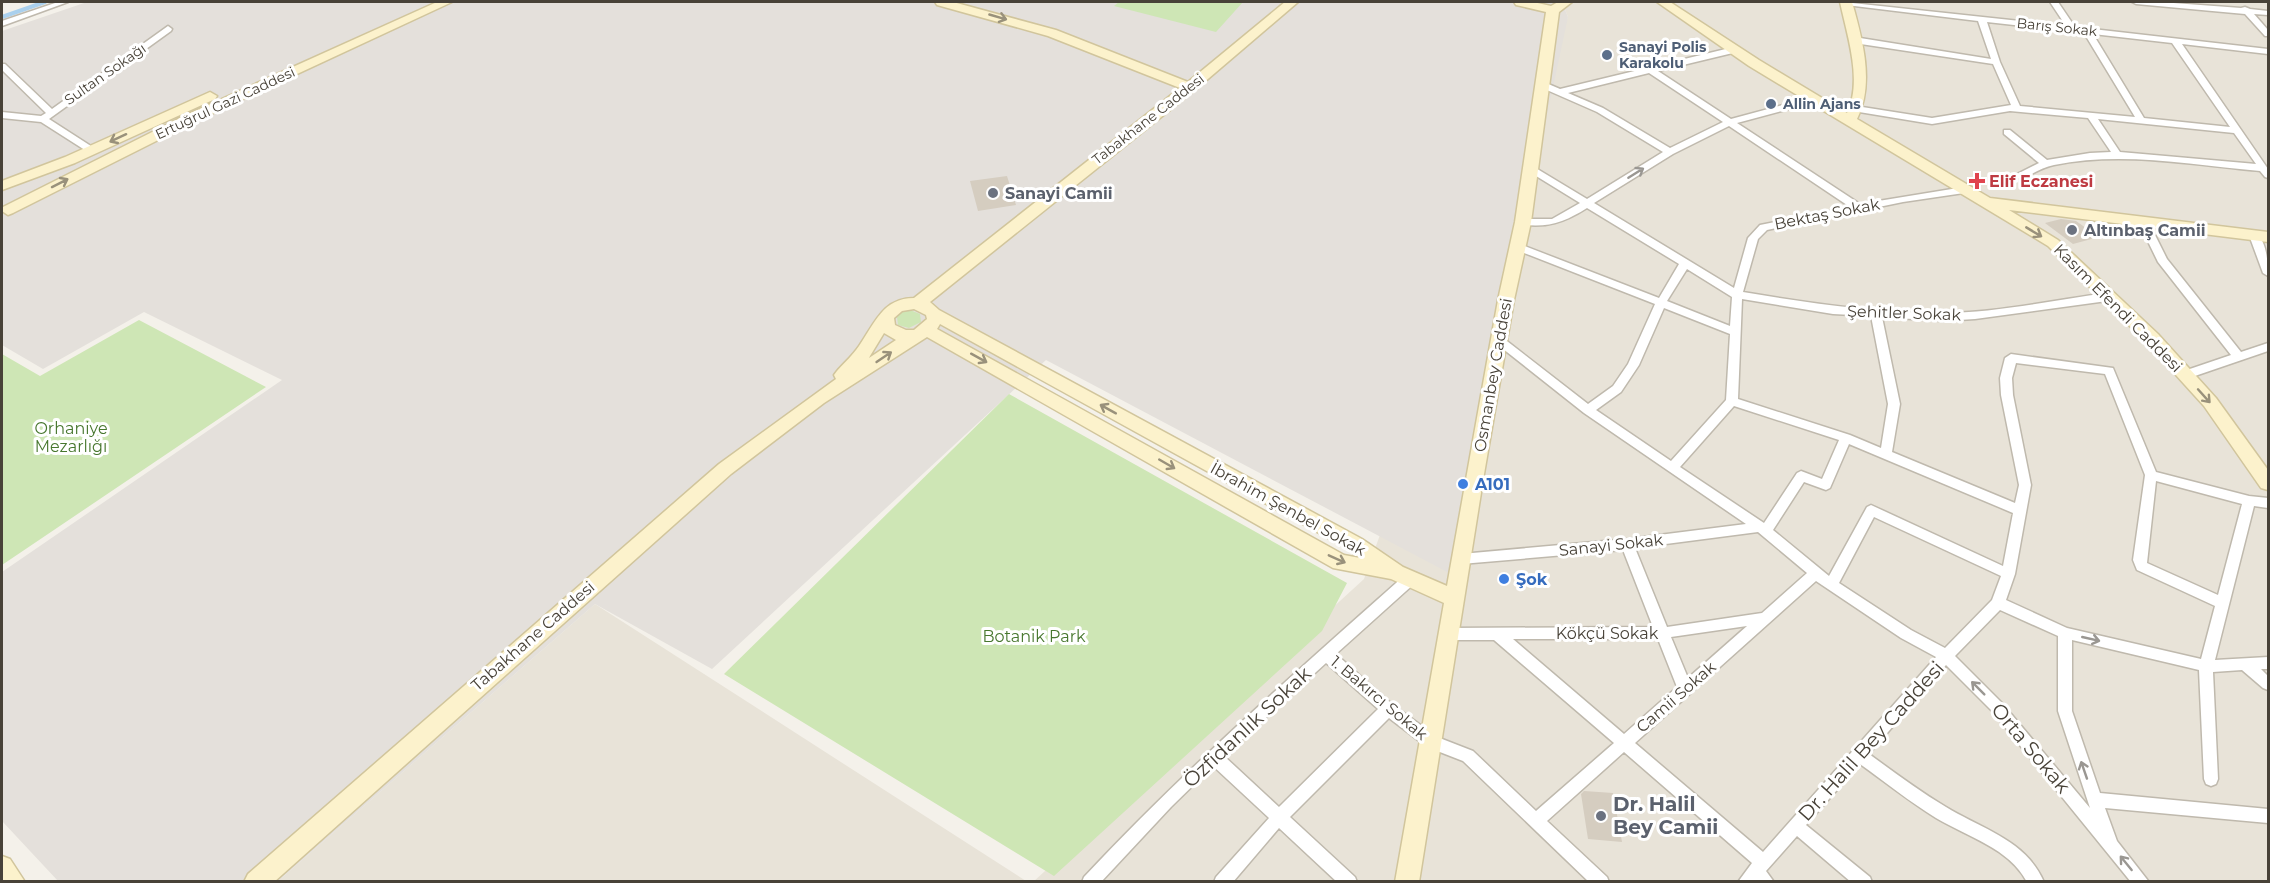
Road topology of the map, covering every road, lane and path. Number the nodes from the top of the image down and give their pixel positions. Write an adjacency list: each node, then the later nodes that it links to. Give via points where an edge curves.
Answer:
1 (64, 2): 18 (street)
2 (420, 2): 44 (street, Ertuğrul Gazi Caddesi, one-way to 44)
3 (446, 2): 57 (street, Ertuğrul Gazi Caddesi, one-way to 3, via 200,114)
4 (941, 2): 32 (street, one-way to 32, via 1052,33)
5 (1292, 2): 32 (street, Tabakhane Caddesi)
6 (1520, 2): 14 (street)
7 (1574, 2): 14 (street)
8 (1663, 2): 24 (street, Kasım Efendi Caddesi)
9 (1684, 2): 24 (street, Kasım Efendi Caddesi)
10 (1846, 2): 17 (street, Barış Sokak); 25 (street)
11 (2054, 2): 19 (street)
12 (2136, 2): 15 (street)
13 (2239, 2): 15 (street)
14 (1560, 6): 31 (street, Osmanbey Caddesi)
15 (2247, 10): 16 (street); 22 (street)
16 (2268, 13)
17 (1983, 19): 19 (street, Barış Sokak); 28 (street)
18 (2, 24)
19 (2072, 28): 21 (street, Barış Sokak)
20 (168, 29): 39 (street, Sultan Sokağı)
21 (2087, 30): 23 (street, Barış Sokak); 40 (street)
22 (2268, 34)
23 (2174, 39): 27 (street, Barış Sokak); 42 (street)
24 (1718, 40): 26 (street, Kasım Efendi Caddesi)
25 (1854, 40): 28 (street); 36 (street, via 1859,80)
26 (1734, 50): 30 (street); 34 (street, Kasım Efendi Caddesi)
27 (2268, 51)
28 (1996, 62): 35 (street)
29 (2, 66): 39 (street)
30 (1650, 70): 33 (street); 41 (street)
31 (1543, 85): 33 (street); 48 (street, Osmanbey Caddesi)
32 (1190, 87): 66 (street, Tabakhane Caddesi)
33 (1560, 92): 45 (street, via 1600,110)
34 (1816, 99): 36 (street, Kasım Efendi Caddesi); 41 (street)
35 (2017, 109): 36 (street, via 1932,121); 37 (street)
36 (1853, 114): 52 (street, Kasım Efendi Caddesi)
37 (2090, 114): 40 (street); 46 (street)
38 (2, 115): 39 (street)
39 (47, 116): 44 (street)
40 (2141, 120): 42 (street)
41 (1730, 122): 45 (street); 56 (street)
42 (2236, 130): 49 (street)
43 (2007, 132): 47 (street)
44 (91, 150): 51 (street, Ertuğrul Gazi Caddesi)
45 (1669, 152): 55 (street, one-way to 45)
46 (2116, 155): 47 (street); 49 (street)
47 (2046, 164): 50 (street)
48 (1531, 169): 55 (street); 58 (street, Osmanbey Caddesi)
49 (2266, 171)
50 (2020, 176)
51 (2, 186)
52 (1964, 190): 54 (street, Kasım Efendi Caddesi); 56 (street, Bektaş Sokak)
53 (2, 192): 57 (street, via 12,199)
54 (1984, 202): 59 (street); 65 (street, Kasım Efendi Caddesi, one-way to 65, via 2053,243)
55 (1586, 203): 58 (street, via 1553,222); 62 (street)
56 (1859, 208): 64 (street, Bektaş Sokak, via 1764,227 1753,238)
57 (5, 212)
58 (1523, 222): 61 (street, Osmanbey Caddesi)
59 (2143, 222): 60 (street); 74 (street, via 2162,260)
60 (2261, 236): 63 (street)
61 (1518, 247): 67 (street); 72 (street, Osmanbey Caddesi)
62 (1684, 264): 64 (street); 67 (street)
63 (2268, 273)
64 (1737, 295): 68 (street, Şehitler Sokak, via 1833,310); 71 (street, Bektaş Sokak)
65 (2108, 297): 68 (street, Şehitler Sokak, via 1943,317); 75 (street, Kasım Efendi Caddesi)
66 (918, 303): 69 (street, via 903,304); 70 (street, via 931,309)
67 (1661, 303): 71 (street); 78 (street, via 1633,365 1617,389)
68 (1876, 312): 82 (street, via 1894,404)
69 (886, 316): 70 (street, via 890,331 904,336); 76 (street, via 864,352)
70 (925, 326): 76 (street, one-way to 70); 79 (street, İbrahim Şenbel Sokak, one-way to 70); 81 (street, İbrahim Şenbel Sokak, one-way to 81)
71 (1736, 332): 77 (street, Bektaş Sokak)
72 (1499, 341): 78 (street, Orta Sokak); 91 (street, Osmanbey Caddesi)
73 (2266, 351): 74 (street)
74 (2239, 357): 75 (street)
75 (2185, 375): 85 (street, Kasım Efendi Caddesi, one-way to 85, via 2210,402)
76 (818, 399): 126 (street, Tabakhane Caddesi, via 725,469)
77 (1732, 401): 80 (street); 83 (street)
78 (1588, 410): 83 (street, Orta Sokak)
79 (1160, 438): 81 (street); 94 (street, İbrahim Şenbel Sokak, via 1355,544)
80 (1846, 438): 82 (street); 89 (street, via 1826,485 1801,476)
81 (1145, 452): 94 (street, İbrahim Şenbel Sokak, one-way to 94, via 1340,562)
82 (1886, 455): 88 (street)
83 (1672, 468): 89 (street, Orta Sokak)
84 (2151, 475): 86 (street); 88 (street, via 2109,371 2011,358 2006,378 2025,485); 98 (street, via 2142,566)
85 (2268, 483)
86 (2249, 501): 87 (street); 98 (street)
87 (2268, 503)
88 (2021, 511): 93 (street)
89 (1763, 529): 90 (street, Sanayi Sokak); 92 (street, Orta Sokak)
90 (1626, 544): 91 (street, Sanayi Sokak); 100 (street)
91 (1461, 560): 96 (street, Osmanbey Caddesi)
92 (1815, 574): 95 (street, Orta Sokak); 99 (street, Camii Sokak)
93 (2008, 574): 95 (street, via 1871,510); 97 (street)
94 (1403, 576): 96 (street); 104 (street, Özfidanlık Sokak)
95 (1831, 585): 105 (street, Orta Sokak)
96 (1454, 598): 102 (street, Osmanbey Caddesi)
97 (1998, 603): 101 (street); 105 (street, Dr. Halil Bey Caddesi)
98 (2223, 604): 108 (street)
99 (1764, 618): 100 (street, Kökçü Sokak); 110 (street, Camii Sokak)
100 (1663, 633): 103 (street, Kökçü Sokak); 110 (street)
101 (2065, 633): 108 (street, one-way to 108); 117 (street, one-way to 101, via 2065,711)
102 (1449, 634): 103 (street, Kökçü Sokak); 112 (street, Osmanbey Caddesi)
103 (1497, 634): 113 (street)
104 (1326, 654): 111 (street, 1. Bakırcı Sokak); 115 (street, Özfidanlık Sokak)
105 (1946, 656): 114 (street, Dr. Halil Bey Caddesi); 122 (street, Orta Sokak, one-way to 105, via 1997,707)
106 (2268, 663): 107 (street)
107 (2244, 664): 108 (street); 109 (street)
108 (2206, 666): 116 (street)
109 (2268, 684)
110 (1685, 689): 113 (street, Camii Sokak)
111 (1388, 709): 112 (street, 1. Bakırcı Sokak); 119 (street)
112 (1432, 742): 120 (street, 1. Bakırcı Sokak, via 1468,756); 130 (street, Osmanbey Caddesi)
113 (1623, 743): 120 (street, Camii Sokak); 124 (street)
114 (1859, 755): 121 (street, Dr. Halil Bey Caddesi); 133 (street, via 1942,813 2005,846 2031,870)
115 (1214, 757): 119 (street); 127 (street, Özfidanlık Sokak)
116 (2211, 779)
117 (2095, 800): 118 (street); 122 (street)
118 (2268, 816)
119 (1278, 818): 128 (street); 129 (street)
120 (1537, 820): 131 (street, 1. Bakırcı Sokak)
121 (1796, 826): 124 (street, Dr. Halil Bey Caddesi); 132 (street)
122 (2111, 845): 134 (street, Orta Sokak, one-way to 122)
123 (2, 867): 125 (street)
124 (1757, 874)
125 (13, 882)
126 (256, 882)
127 (1090, 882)
128 (1222, 882)
129 (1349, 882)
130 (1407, 882)
131 (1601, 882)
132 (1863, 882)
133 (2036, 882)
134 (2141, 882)

